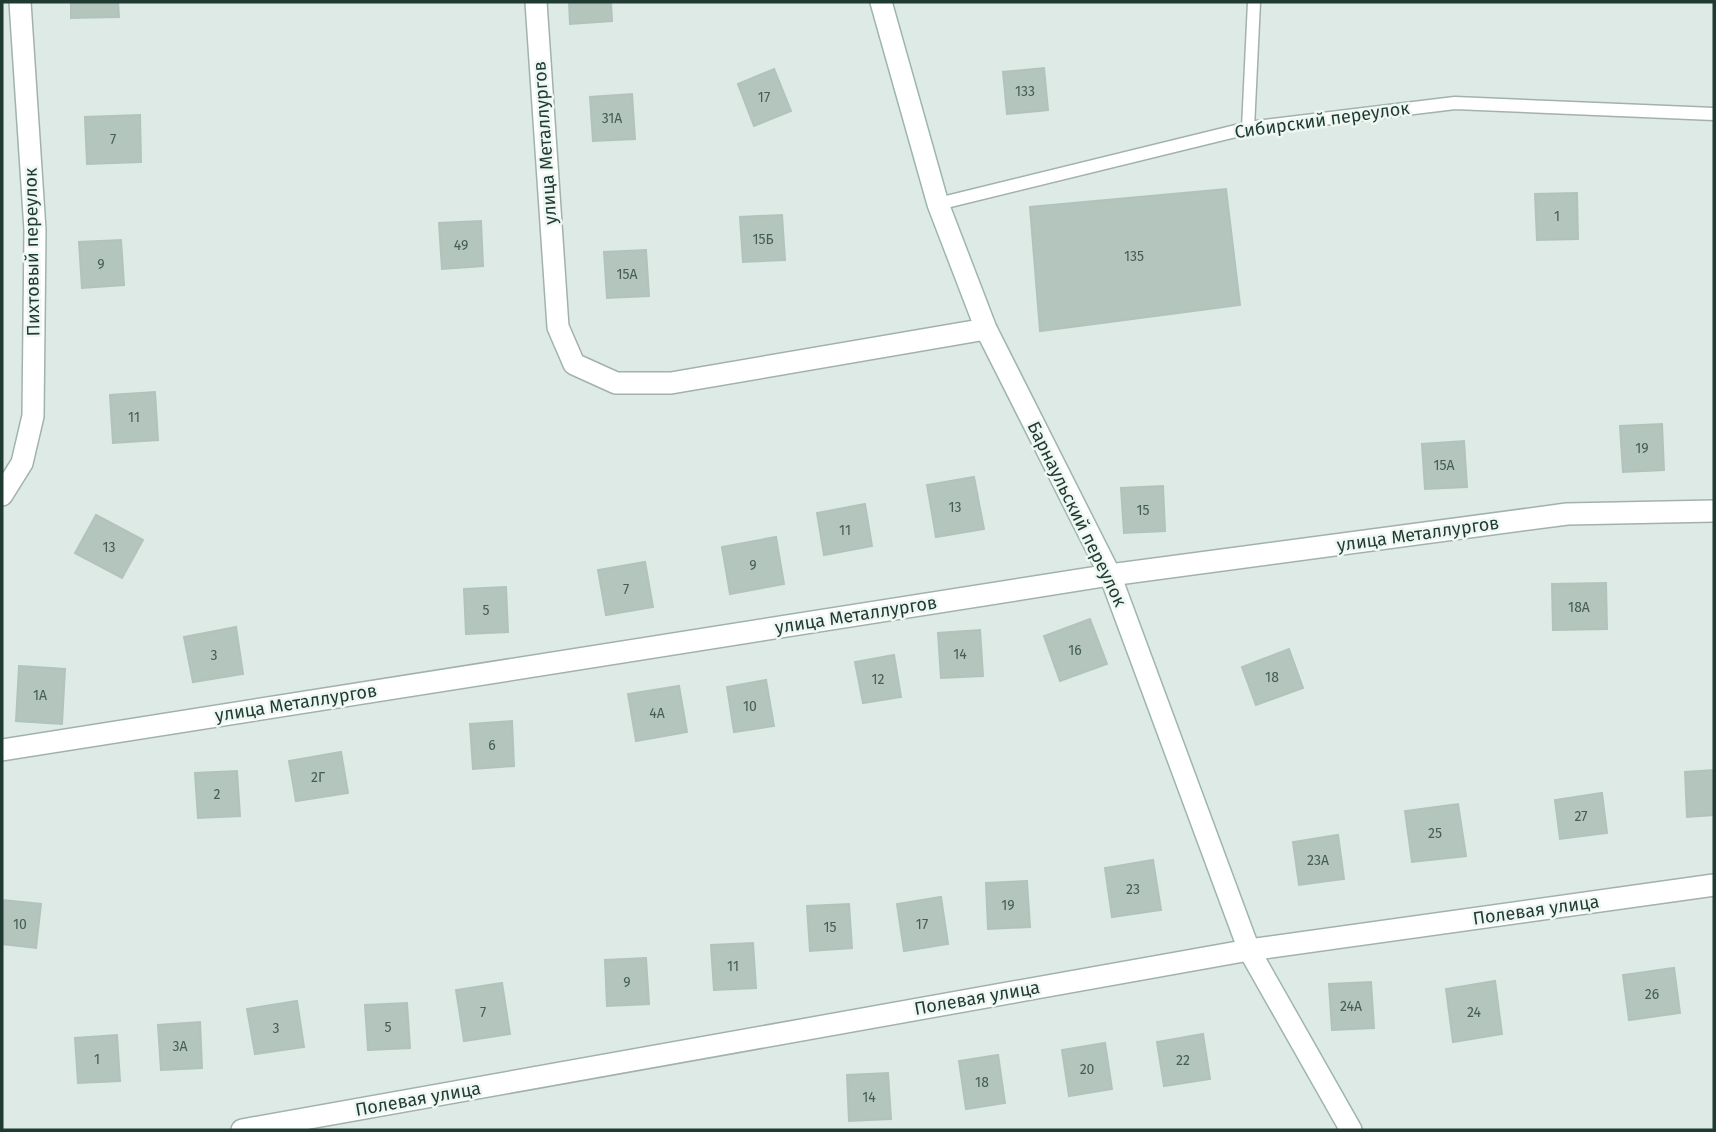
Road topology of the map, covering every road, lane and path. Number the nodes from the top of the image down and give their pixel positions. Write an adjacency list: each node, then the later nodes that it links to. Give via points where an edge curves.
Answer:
1 (20, 2): 9 (street, Пихтовый переулок, via 34,230 33,416 22,463)
2 (536, 2): 8 (street, улица Металлургов, via 558,327 574,364 616,383 671,383)
3 (881, 2): 7 (street, Барнаульский переулок)
4 (1254, 2): 6 (lane)
5 (1714, 114): 6 (lane, Сибирский переулок, via 1455,103)
6 (1248, 128): 7 (lane, Сибирский переулок)
7 (938, 204): 8 (street, Барнаульский переулок)
8 (986, 329): 11 (street, Барнаульский переулок)
9 (2, 495)
10 (1714, 511): 11 (street, улица Металлургов, via 1567,514)
11 (1110, 575): 12 (street, улица Металлургов); 14 (street, Барнаульский переулок)
12 (2, 750)
13 (1714, 885): 14 (street, Полевая улица)
14 (1249, 950): 15 (street, Полевая улица); 16 (street, Барнаульский переулок)
15 (242, 1130)
16 (1351, 1130)

